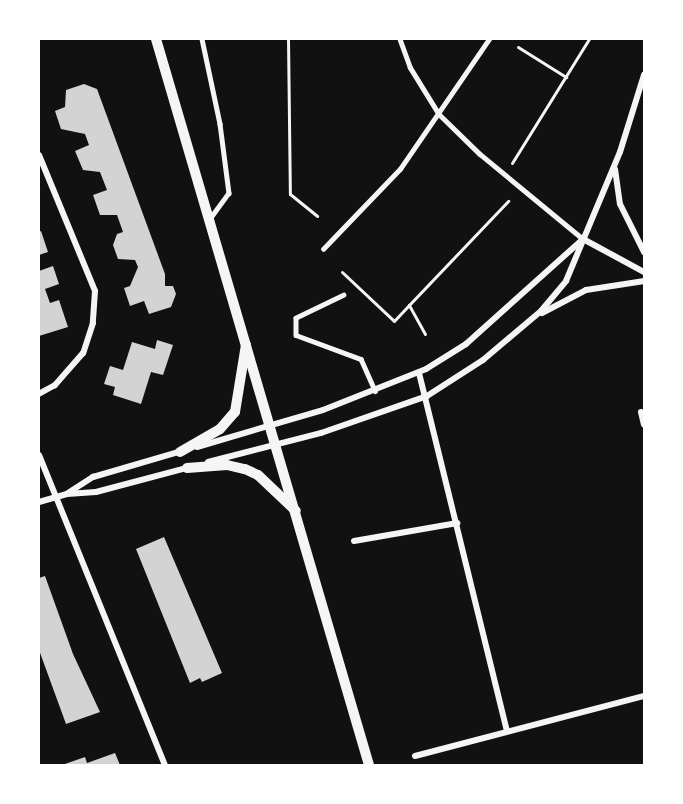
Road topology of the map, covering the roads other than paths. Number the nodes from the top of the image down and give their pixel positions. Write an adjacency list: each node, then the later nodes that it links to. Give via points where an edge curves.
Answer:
1 (156, 39): 9 (street)
2 (202, 39): 9 (lane, via 220,124 229,193)
3 (400, 39): 6 (lane, via 410,67)
4 (489, 39): 6 (lane)
5 (644, 75): 8 (street)
6 (439, 114): 10 (lane); 11 (lane, via 400,169)
7 (39, 155): 20 (street, via 95,291 93,323 83,353 55,385)
8 (615, 163): 10 (street); 12 (street, via 620,204)
9 (211, 218): 17 (street)
10 (583, 239): 13 (street); 16 (street, via 557,295); 18 (street, via 466,344)
11 (323, 249)
12 (644, 252)
13 (644, 272)
14 (644, 281): 16 (street, via 586,290)
15 (344, 295): 19 (lane, via 296,318 296,335 361,358)
16 (529, 321): 21 (street, via 483,360)
17 (246, 339): 23 (street); 26 (street, via 235,412 220,429)
18 (418, 373): 19 (street); 21 (street)
19 (375, 391): 23 (street)
20 (39, 394)
21 (427, 396): 25 (street); 33 (street)
22 (641, 412): 24 (street)
23 (272, 425): 25 (street); 26 (street)
24 (644, 425)
25 (278, 444): 28 (street); 32 (street)
26 (180, 452): 29 (street, via 93,477)
27 (39, 455): 30 (street)
28 (187, 468): 29 (street, via 96,492); 32 (street, via 227,465 245,469 258,475)
29 (67, 494): 30 (street)
30 (56, 497): 31 (street); 38 (street)
31 (39, 502)
32 (296, 511): 39 (street)
33 (457, 523): 34 (street); 36 (street)
34 (354, 541)
35 (644, 696): 36 (street)
36 (507, 730): 37 (street)
37 (415, 756)
38 (165, 765)
39 (369, 765)

